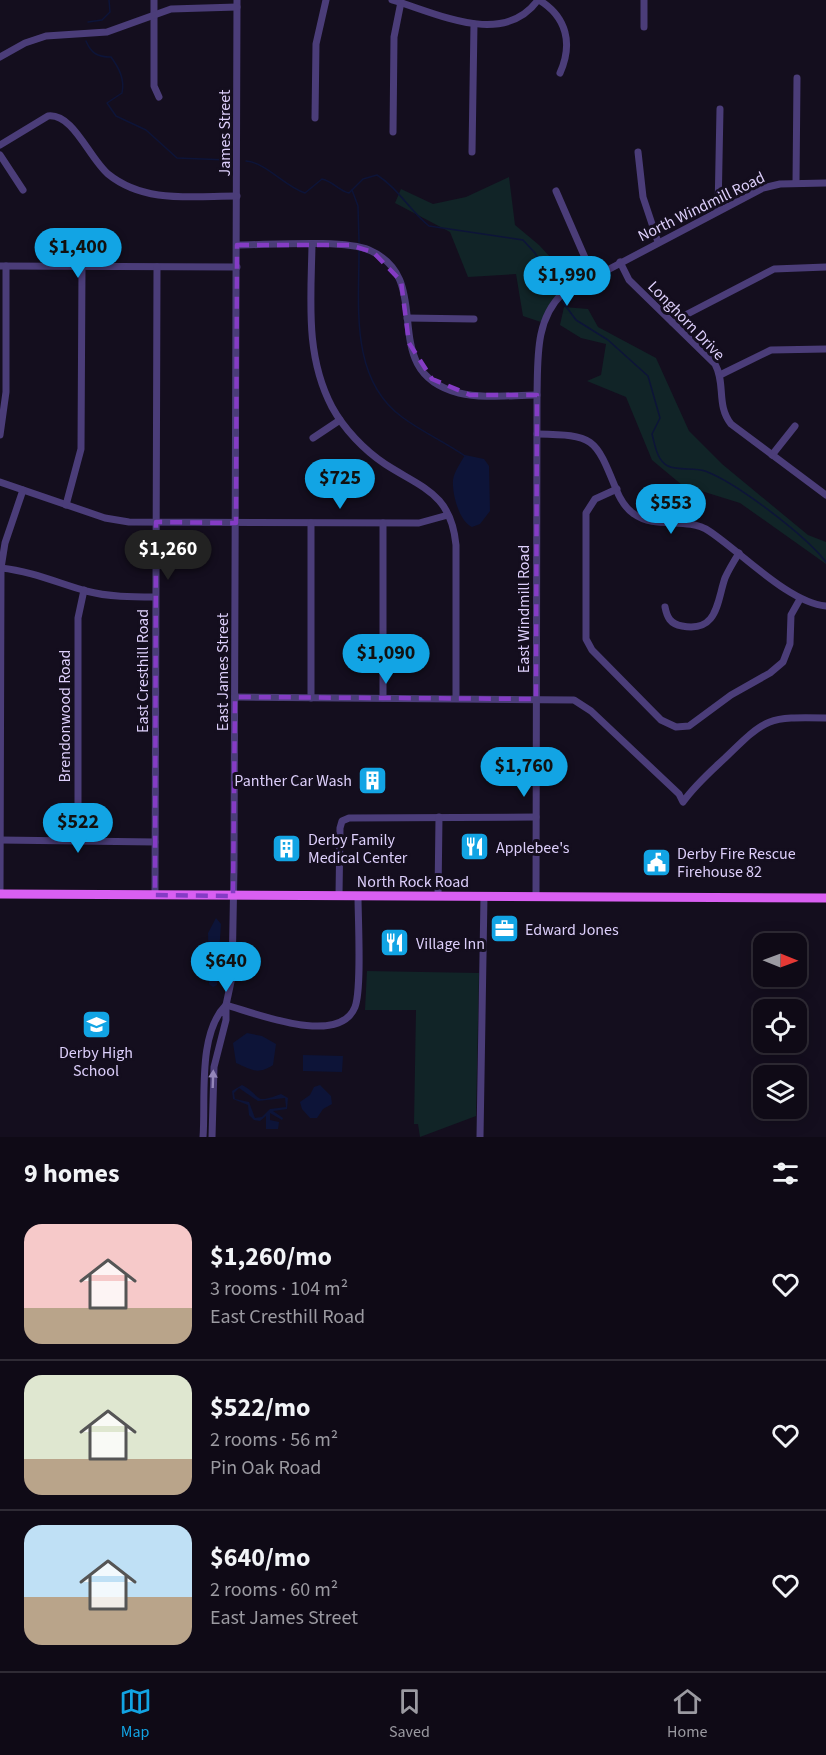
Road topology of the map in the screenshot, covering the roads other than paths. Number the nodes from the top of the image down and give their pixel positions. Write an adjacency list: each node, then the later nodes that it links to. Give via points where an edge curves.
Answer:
1 (154, 0): 8 (street)
2 (326, 0): 16 (street, via 316,44)
3 (392, 0): 6 (street)
4 (539, 0): 9 (street, via 527,13 511,21); 12 (street, via 559,17 566,31 567,53)
5 (644, 0): 10 (street)
6 (401, 3): 9 (street); 17 (street, via 394,37)
7 (237, 4): 8 (street); 26 (street, James Street)
8 (154, 13): 11 (street, via 107,32 32,40); 14 (street, via 154,86)
9 (474, 24): 19 (street)
10 (644, 27)
11 (0, 57)
12 (560, 73)
13 (797, 78): 22 (street)
14 (159, 97)
15 (720, 109): 27 (street)
16 (315, 118)
17 (393, 132)
18 (0, 146): 26 (street, via 56,115 70,124 106,172 136,190 168,196)
19 (472, 152)
20 (638, 152): 28 (street, via 643,197)
21 (0, 155): 24 (street)
22 (796, 183): 23 (street, North Windmill Road); 27 (street, North Windmill Road, via 763,188)
23 (826, 183)
24 (23, 190)
25 (556, 191): 37 (street)
26 (237, 196): 29 (street, James Street)
27 (718, 211): 28 (street, North Windmill Road)
28 (658, 242): 31 (street, North Windmill Road)
29 (237, 245): 30 (street); 35 (street, James Street)
30 (312, 245): 38 (street, via 359,246 384,259 403,285); 45 (street, via 313,353 324,391)
31 (620, 262): 37 (street, North Windmill Road); 40 (street, Longhorn Drive, via 626,277)
32 (3, 266): 33 (street); 48 (street, via 6,392)
33 (82, 266): 34 (street); 55 (street, via 81,449)
34 (157, 267): 35 (street); 57 (street, East Cresthill Road)
35 (237, 267): 58 (street, East James Street)
36 (826, 267): 40 (street, via 774,269)
37 (592, 276): 41 (street, North Windmill Road, via 562,294)
38 (407, 318): 39 (street); 44 (street, via 412,352 424,372 440,385 470,395)
39 (474, 319)
40 (672, 322): 43 (street, Longhorn Drive, via 713,362)
41 (544, 323): 44 (street, East Windmill Road)
42 (826, 349): 43 (street, via 771,350)
43 (720, 375): 50 (street, Longhorn Drive, via 725,416)
44 (537, 395): 47 (street, East Windmill Road)
45 (340, 420): 49 (street); 56 (street, via 378,459 430,490)
46 (795, 426): 50 (street)
47 (537, 434): 52 (street, via 573,435 591,442 602,454); 72 (street, East Windmill Road)
48 (0, 435)
49 (314, 438)
50 (772, 455): 54 (street, Longhorn Drive)
51 (0, 483): 53 (street)
52 (616, 489): 61 (street, via 625,506 641,518 700,527); 65 (street, via 595,499 586,513 586,639 592,650 665,723 683,727 695,723 740,688 777,668 788,652 791,615)
53 (23, 490): 55 (street); 62 (street)
54 (826, 495)
55 (66, 505): 57 (street, via 114,520)
56 (448, 515): 60 (street, via 419,523); 71 (street, via 456,545)
57 (156, 522): 58 (street); 64 (street, East Cresthill Road)
58 (236, 522): 59 (street); 68 (street, East James Street)
59 (310, 523): 60 (street); 69 (street)
60 (383, 523): 70 (street)
61 (739, 553): 65 (street); 67 (street, via 725,579 717,609 706,622 692,627 676,625)
62 (1, 568): 63 (street, via 28,572); 74 (street)
63 (84, 590): 64 (street); 78 (street, Brendonwood Road, via 78,618)
64 (156, 597): 79 (street, East Cresthill Road)
65 (800, 598): 66 (street, via 809,604)
66 (826, 606)
67 (665, 607)
68 (235, 697): 69 (street); 82 (street, East James Street)
69 (311, 698): 70 (street)
70 (383, 698): 71 (street)
71 (456, 698): 72 (street)
72 (536, 699): 73 (street, via 574,700 591,711 683,802 759,725 795,717); 76 (street, East Windmill Road)
73 (826, 718)
74 (0, 755): 77 (street)
75 (439, 817): 76 (street); 83 (street, via 342,821); 85 (street)
76 (536, 817): 87 (street, East Windmill Road)
77 (0, 840): 78 (street); 80 (street)
78 (78, 842): 79 (street)
79 (155, 842): 81 (street, East Cresthill Road)
80 (0, 894): 81 (main road, North Rock Road)
81 (155, 895): 82 (main road, North Rock Road)
82 (233, 896): 83 (main road, North Rock Road); 89 (street, East James Street, via 231,986)
83 (339, 896): 84 (main road, North Rock Road)
84 (358, 896): 85 (main road, North Rock Road); 89 (street, via 357,1001 348,1018 331,1027 308,1025)
85 (438, 896): 86 (main road, North Rock Road)
86 (484, 896): 87 (main road, North Rock Road); 92 (street)
87 (536, 896): 88 (main road, North Rock Road)
88 (826, 898)
89 (226, 1005): 90 (street, East James Street, via 207,1047); 91 (street, East James Street, one-way to 89, via 214,1067)
90 (203, 1137)
91 (212, 1137)
92 (480, 1137)

